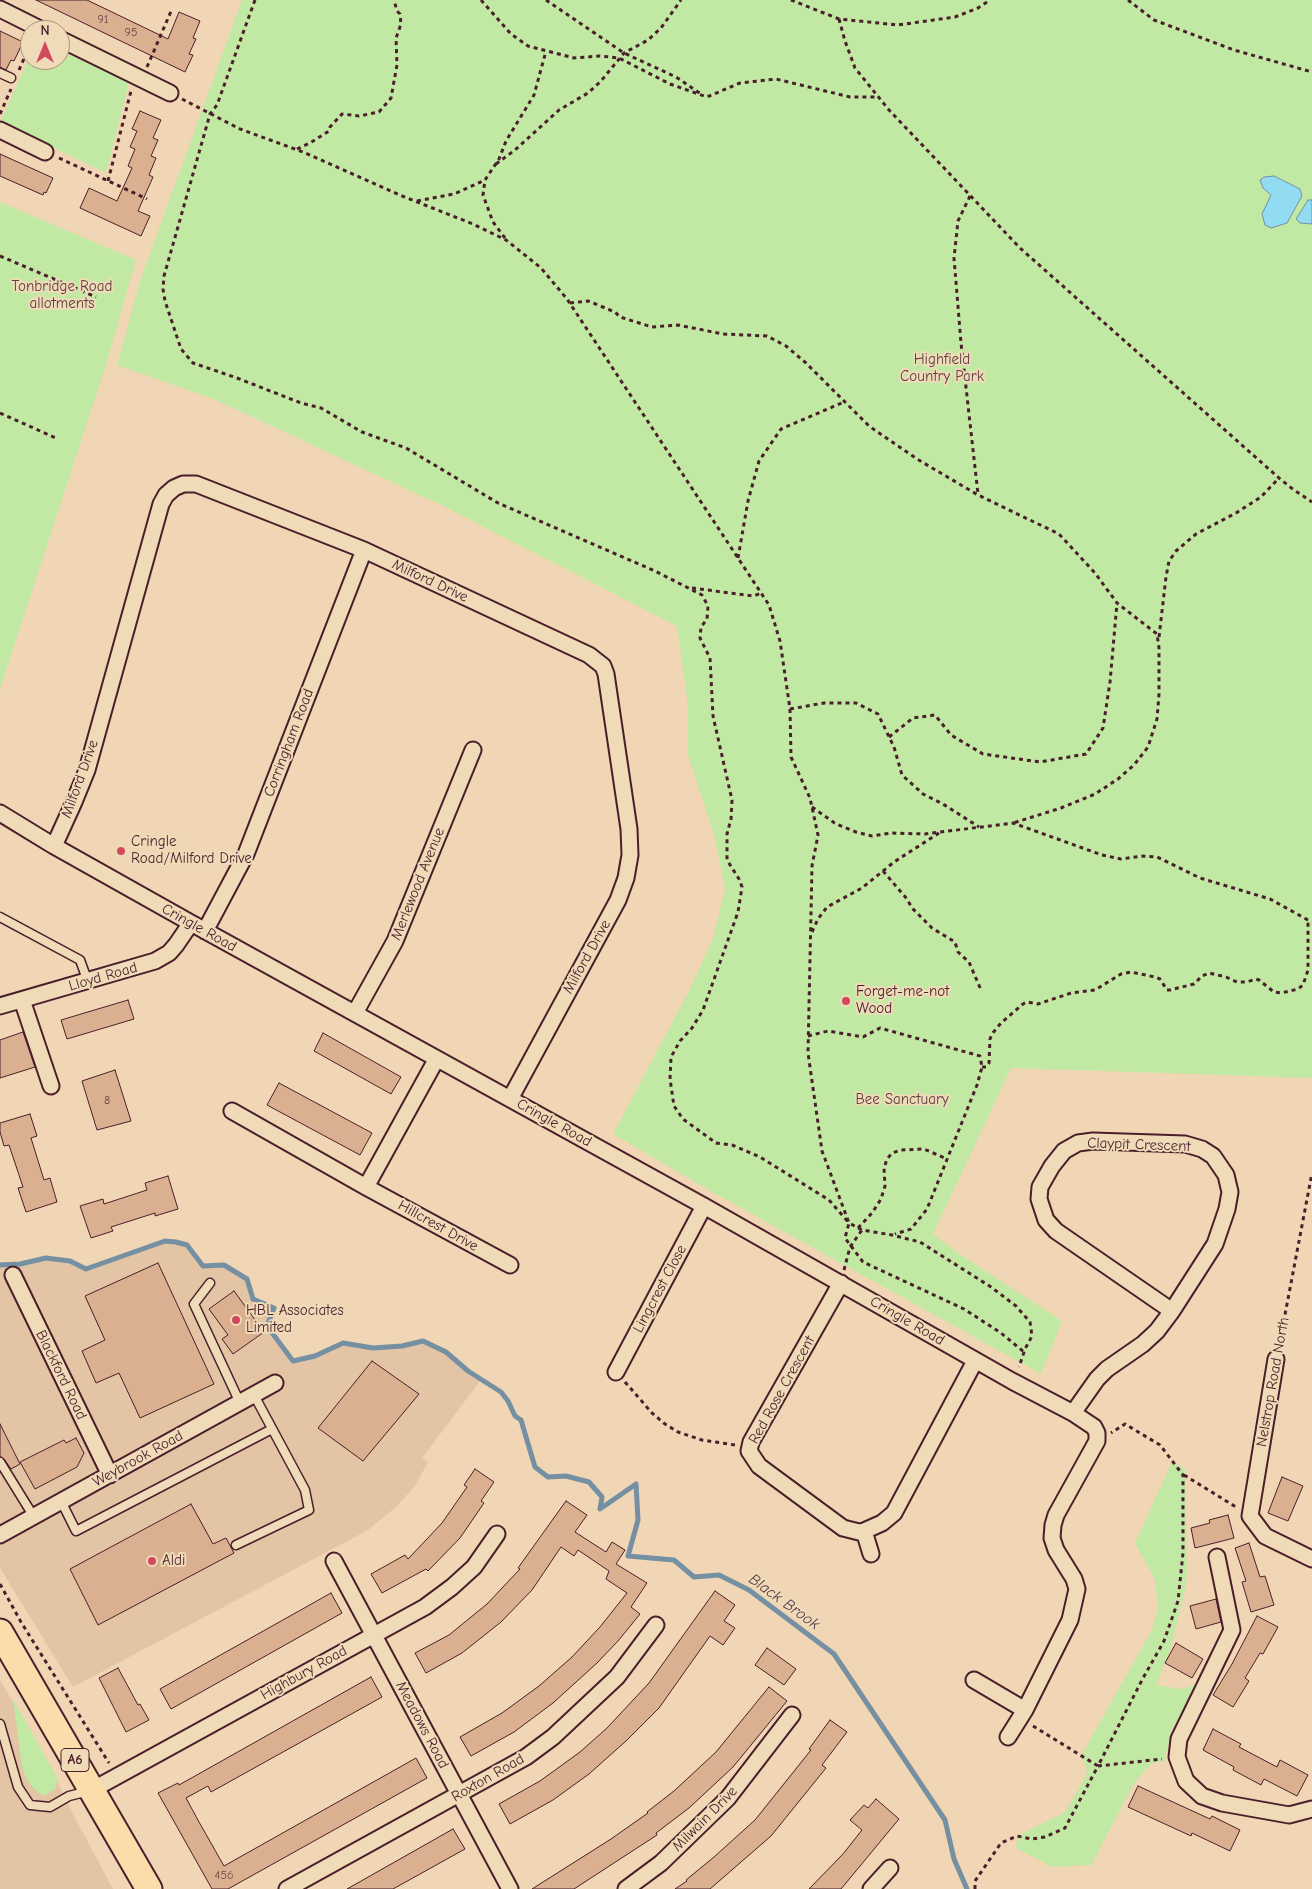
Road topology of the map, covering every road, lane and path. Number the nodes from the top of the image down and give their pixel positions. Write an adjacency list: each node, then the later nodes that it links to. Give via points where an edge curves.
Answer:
1 (255, 0): 24 (path, via 217,105)
2 (394, 0): 26 (path, via 401,24 396,38 397,65 391,98 379,112 359,116 342,114 329,130)
3 (481, 0): 14 (path, via 511,34 528,46)
4 (546, 0): 15 (path)
5 (681, 0): 15 (path, via 648,40)
6 (791, 0): 11 (path)
7 (990, 0): 11 (path, via 955,17 898,25)
8 (1128, 0): 17 (path, via 1154,20 1234,50)
9 (0, 9): 12 (street)
10 (172, 9): 20 (path)
11 (839, 19): 23 (path, via 855,68)
12 (22, 20)
13 (70, 44): 20 (street)
14 (546, 51): 16 (path, via 574,58); 28 (path, via 534,95)
15 (624, 52): 16 (path); 22 (path, via 676,77)
16 (619, 58): 22 (path, via 670,84); 28 (path, via 588,93 560,110)
17 (1312, 72)
18 (0, 73): 19 (lane)
19 (10, 78)
20 (139, 78): 21 (street); 30 (path)
21 (170, 93): 24 (path)
22 (707, 97): 23 (path, via 740,83 776,79 850,97)
23 (879, 97): 31 (path)
24 (210, 114): 26 (path, via 240,129); 46 (path, via 163,282 176,337 192,363 301,404 321,408 362,432 406,448 498,503)
25 (0, 130): 27 (street)
26 (296, 149): 33 (path)
27 (45, 152): 30 (path)
28 (496, 164): 29 (path)
29 (485, 180): 33 (path, via 454,194); 34 (path, via 483,195)
30 (108, 181): 32 (path)
31 (970, 196): 41 (path, via 1020,248); 42 (path, via 958,221 954,258)
32 (148, 199)
33 (417, 202): 34 (path)
34 (506, 240): 37 (path, via 541,268)
35 (0, 256): 36 (path)
36 (96, 297)
37 (570, 303): 38 (path, via 588,301 620,317 652,327 678,325 723,334 767,336 786,346 806,363); 45 (path)
38 (844, 402): 42 (path, via 869,426); 45 (path, via 781,429 775,437 759,461)
39 (0, 413): 40 (path)
40 (58, 439)
41 (1279, 478): 43 (path); 49 (path, via 1261,497 1196,534 1176,551 1168,569)
42 (978, 495): 48 (path, via 1059,534)
43 (1312, 502)
44 (364, 550): 58 (street, Milford Drive, via 196,484 183,484 166,495 87,770); 63 (street, Corringham Road, via 246,854); 74 (street, Milford Drive, via 574,648 602,666 606,674 629,829 630,855 626,878 618,900)
45 (738, 558): 47 (path)
46 (689, 588): 47 (path, via 753,596); 80 (path, via 702,595 708,606 700,638 710,658 713,716 732,800 727,860 742,887 738,912 703,1010 671,1056 674,1106 682,1119 716,1143 732,1145 768,1161 829,1200)
47 (762, 593): 50 (path, via 780,641)
48 (1117, 603): 49 (path, via 1158,634); 51 (path, via 1102,728 1086,754 1040,762 984,754 951,736 934,715 913,718)
49 (1159, 644): 55 (path, via 1157,719 1148,747 1134,765 1094,794)
50 (790, 709): 51 (path, via 824,703 856,703 878,714); 53 (path, via 791,757)
51 (889, 737): 56 (path, via 902,775 923,794)
52 (473, 750): 69 (street, Merlewood Avenue, via 395,941)
53 (812, 807): 57 (path, via 836,824 872,836); 64 (path, via 818,835 812,866)
54 (0, 813): 58 (street, Cringle Road)
55 (1013, 823): 56 (path); 61 (path, via 1102,855 1120,859 1157,857 1200,878 1270,899)
56 (980, 827): 57 (path)
57 (942, 832): 59 (path)
58 (54, 846): 62 (street, Cringle Road)
59 (883, 871): 64 (path, via 862,888 827,908); 66 (path, via 932,928 955,942)
60 (0, 917): 65 (lane, via 80,960)
61 (1310, 920): 72 (path, via 1308,970 1303,985 1298,989 1274,992 1256,979 1237,982 1209,974 1194,984 1167,990 1156,977 1131,972 1121,974 1094,990 1071,993 1038,1004 1023,1004 992,1034 989,1063)
62 (191, 923): 63 (street, Cringle Road); 65 (street, Lloyd Road, via 176,946 162,957)
63 (205, 931): 69 (street, Cringle Road)
64 (810, 935): 70 (path)
65 (88, 982): 67 (street, Lloyd Road)
66 (982, 990)
67 (22, 1000): 68 (street, Lloyd Road); 73 (street)
68 (0, 1006)
69 (354, 1013): 71 (street, Cringle Road)
70 (808, 1036): 72 (path, via 828,1031 863,1037 880,1028 980,1056); 80 (path, via 822,1151)
71 (436, 1060): 74 (street, Cringle Road); 78 (street)
72 (982, 1067): 76 (path)
73 (51, 1086)
74 (510, 1099): 79 (street, Cringle Road)
75 (232, 1111): 78 (street, Hillcrest Drive)
76 (947, 1159): 81 (path, via 924,1149 892,1153 884,1168 885,1186 881,1199); 83 (path, via 927,1210 912,1229)
77 (1312, 1173): 91 (path, Nelstrop Road North)
78 (366, 1187): 85 (street, Hillcrest Drive)
79 (704, 1206): 87 (street, Cringle Road); 93 (street, Lingcrest Close)
80 (849, 1223): 81 (path); 84 (path, via 845,1238)
81 (858, 1228): 82 (path)
82 (862, 1230): 83 (path); 84 (path)
83 (892, 1235): 90 (path, via 920,1242 1016,1306 1030,1322 1032,1336)
84 (850, 1247): 87 (path); 90 (path, via 862,1262 964,1309)
85 (510, 1265)
86 (13, 1275): 103 (street, Blackford Road)
87 (843, 1276): 92 (street, Cringle Road); 101 (street, Red Rose Crescent)
88 (210, 1283): 97 (lane, via 194,1304)
89 (1172, 1311): 89 (street, Claypit Crescent, via 1215,1244 1230,1192 1226,1175 1213,1156 1185,1144 1092,1141 1078,1143 1064,1151 1040,1187 1039,1199 1046,1220 1056,1231); 98 (street, Claypit Crescent, via 1143,1344 1097,1379)
90 (1024, 1352): 94 (path)
91 (1276, 1359): 107 (street, Nelstrop Road North)
92 (976, 1361): 94 (street, Cringle Road); 108 (street, via 894,1513)
93 (616, 1372): 101 (path, via 652,1412 678,1432 702,1440)
94 (1012, 1381): 98 (street, Cringle Road)
95 (275, 1383): 96 (street, Weybrook Road)
96 (254, 1396): 97 (street, Weybrook Road); 99 (lane)
97 (240, 1403): 103 (street, Weybrook Road)
98 (1073, 1413): 100 (street, Cringle Road, via 1094,1427)
99 (272, 1429): 105 (lane, via 76,1530); 111 (lane, via 305,1490 309,1510)
100 (1097, 1441): 104 (path, via 1125,1424 1160,1445); 121 (street, via 1053,1526 1054,1544 1077,1589 1070,1620)
101 (750, 1448): 108 (street, Red Rose Crescent, via 759,1466 843,1528)
102 (0, 1462): 106 (lane)
103 (110, 1475): 105 (street, Weybrook Road)
104 (1183, 1475): 107 (path); 126 (path, via 1183,1553 1178,1601 1164,1641)
105 (61, 1502): 106 (street, Weybrook Road)
106 (34, 1516): 110 (street, Weybrook Road)
107 (1250, 1516): 114 (street, via 1264,1536)
108 (864, 1531): 112 (street)
109 (498, 1534): 119 (street, Highbury Road, via 474,1567 452,1587 425,1607)
110 (0, 1535)
111 (236, 1545)
112 (871, 1554)
113 (1217, 1557): 125 (street, via 1232,1630 1179,1740)
114 (1312, 1559)
115 (334, 1561): 119 (street, Meadows Road)
116 (0, 1584): 127 (path)
117 (656, 1625): 129 (street, Roxton Road, via 617,1677 553,1737 526,1757)
118 (0, 1632): 128 (highway, A6)
119 (374, 1635): 127 (street, Highbury Road); 129 (street, Meadows Road)
120 (974, 1680): 121 (street)
121 (1024, 1710): 124 (street); 126 (path, via 1032,1726)
122 (792, 1714): 135 (street, Milwain Drive, via 728,1798 661,1863)
123 (0, 1724): 128 (lane, via 18,1787 30,1806 50,1807 69,1796)
124 (1008, 1737)
125 (1177, 1757): 126 (path); 130 (street, via 1186,1781 1202,1796 1222,1803 1289,1815)
126 (1098, 1766): 137 (path, via 1066,1828 1045,1837 1017,1836 1001,1843 975,1881)
127 (118, 1776): 128 (street, Highbury Road)
128 (92, 1790): 132 (highway, A6)
129 (460, 1795): 133 (street, Roxton Road); 134 (street, Meadows Road)
130 (1312, 1809)
131 (890, 1868): 136 (street)
132 (149, 1889)
133 (287, 1889)
134 (510, 1889)
135 (626, 1889)
136 (871, 1889)
137 (975, 1889)

